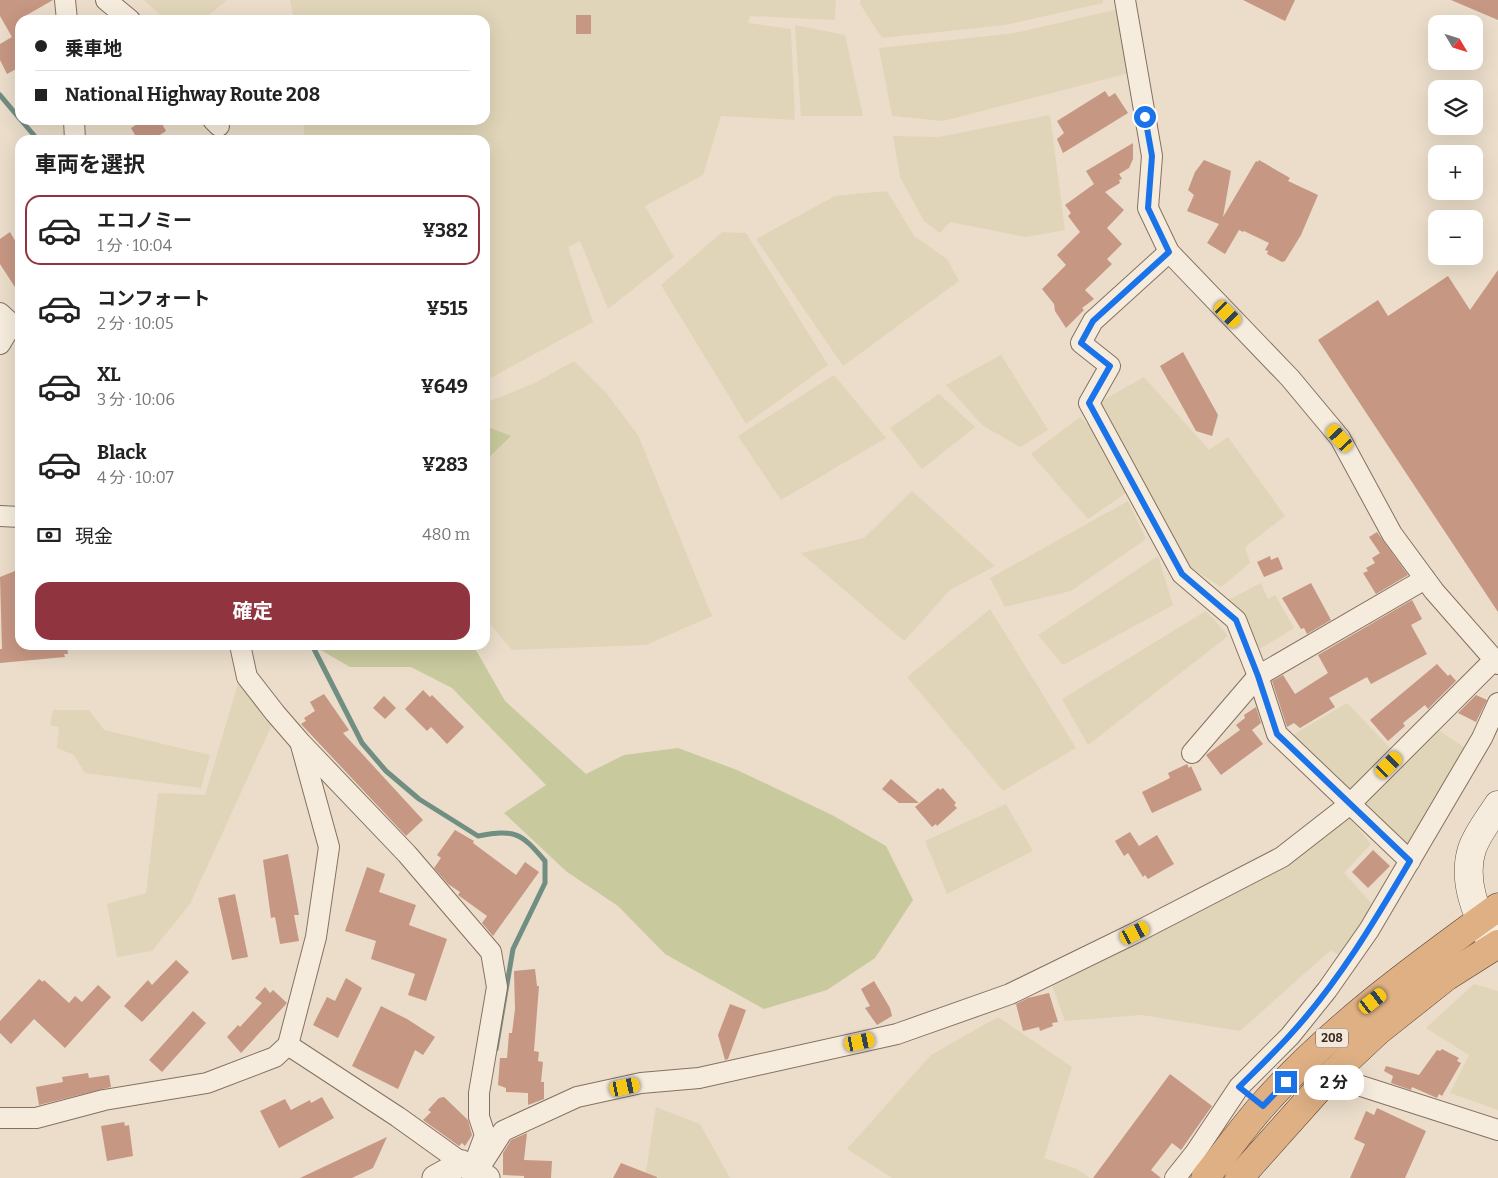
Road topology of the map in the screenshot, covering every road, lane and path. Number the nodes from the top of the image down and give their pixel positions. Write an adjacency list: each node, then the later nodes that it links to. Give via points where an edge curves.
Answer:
1 (64, 0): 4 (street)
2 (106, 0): 5 (street)
3 (1125, 0): 6 (street, via 1152,156 1148,208)
4 (66, 15)
5 (124, 15)
6 (1169, 252): 11 (street, via 1290,378 1340,438 1392,534); 14 (street, via 1093,321 1081,343 1110,366 1089,403 1182,574 1236,620)
7 (0, 313): 8 (street, via 12,324)
8 (0, 344)
9 (0, 516): 10 (street)
10 (15, 517)
11 (1425, 579): 13 (street); 14 (street)
12 (241, 650): 16 (street, via 247,677)
13 (1496, 662): 18 (street)
14 (1258, 676): 17 (street); 18 (street, via 1277,734)
15 (1498, 703): 20 (street, via 1482,738)
16 (301, 744): 23 (street, via 329,846 316,937); 29 (street, via 407,854 491,952 497,987 479,1093 479,1117 485,1135)
17 (1192, 753)
18 (1350, 804): 20 (street); 29 (street, via 1282,857 1010,994 897,1034 699,1078 641,1083 577,1097 503,1131)
19 (1498, 805): 21 (main road, via 1472,850 1470,887)
20 (1410, 861): 25 (street, via 1369,930 1327,990 1290,1036)
21 (1489, 914): 22 (main road); 26 (highway, 208, via 1358,1013)
22 (1497, 948): 24 (highway, 208, via 1446,977 1385,1025)
23 (288, 1045): 27 (street, via 275,1058 207,1083 104,1100 36,1118); 29 (street)
24 (1330, 1076): 28 (street); 33 (highway, 208)
25 (1239, 1087): 26 (street); 31 (street)
26 (1263, 1106): 32 (highway, 208)
27 (0, 1118)
28 (1498, 1130)
29 (475, 1171): 30 (street, via 462,1163)
30 (435, 1178)
31 (1175, 1178)
32 (1205, 1178)
33 (1240, 1178)

